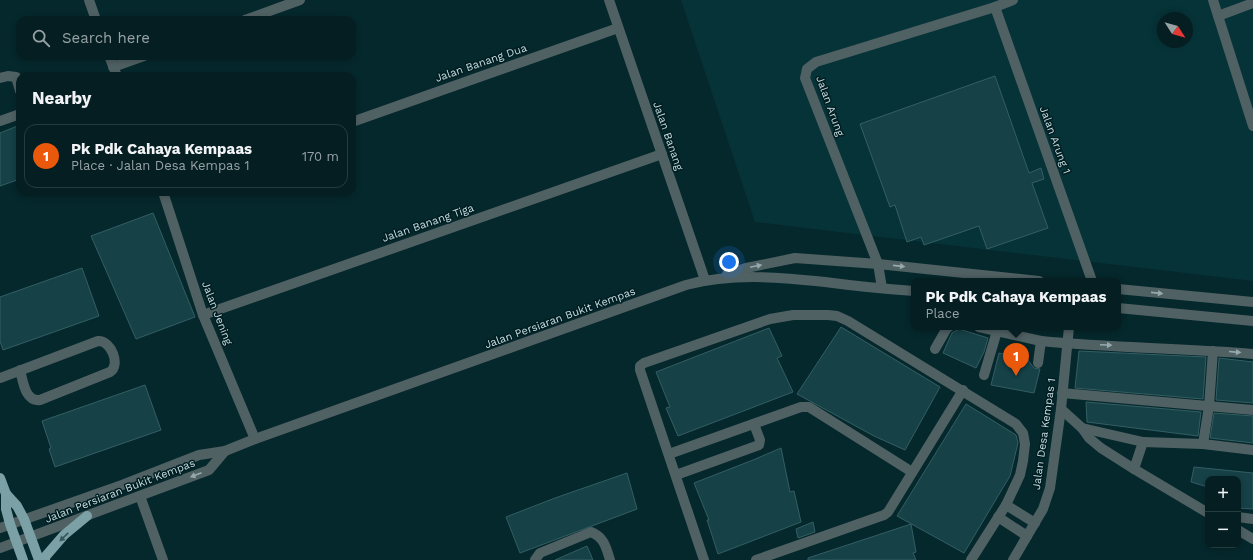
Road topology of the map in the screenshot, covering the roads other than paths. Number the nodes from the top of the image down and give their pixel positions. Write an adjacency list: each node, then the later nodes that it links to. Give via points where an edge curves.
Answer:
1 (89, 0): 8 (street)
2 (300, 0): 9 (street)
3 (609, 0): 11 (street, Jalan Banang)
4 (1013, 0): 7 (street, Jalan Arung)
5 (1213, 0): 10 (street)
6 (1253, 3): 10 (street)
7 (995, 7): 24 (street, Jalan Arung, via 816,62 807,69 805,78); 26 (street, Jalan Arung 1)
8 (95, 16)
9 (256, 16)
10 (1218, 16): 17 (street)
11 (618, 28): 20 (street, Jalan Banang Dua); 22 (street, Jalan Banang)
12 (110, 60): 14 (street)
13 (137, 60): 14 (street)
14 (115, 72)
15 (16, 77): 16 (street)
16 (0, 78)
17 (1250, 110): 21 (street)
18 (16, 115): 19 (street)
19 (0, 121)
20 (356, 121)
21 (1253, 126)
22 (662, 154): 27 (street, Jalan Banang); 33 (street, Jalan Banang Tiga)
23 (164, 196): 33 (street, Jalan Jening)
24 (878, 264): 25 (street, one-way to 25); 27 (street, one-way to 24, via 795,258); 28 (street, Jalan Arung)
25 (1011, 278)
26 (1091, 278)
27 (705, 280): 28 (street, Jalan Persiaran Bukit Kempas, via 750,276); 55 (street, Jalan Persiaran Bukit Kempas)
28 (882, 288): 30 (street, Jalan Persiaran Bukit Kempas)
29 (1121, 289): 31 (street, one-way to 31)
30 (911, 291)
31 (1253, 302)
32 (1121, 308): 34 (street)
33 (203, 315): 55 (street, Jalan Jening)
34 (1253, 321)
35 (946, 330): 41 (street)
36 (992, 330): 38 (street)
37 (1069, 330): 40 (street, Jalan Desa Kempas 1)
38 (997, 331): 39 (street); 46 (street)
39 (1041, 341): 40 (street); 44 (street)
40 (1067, 344): 42 (street, one-way to 42); 49 (street, Jalan Desa Kempas 1)
41 (935, 349)
42 (1213, 351): 43 (street, one-way to 43); 50 (street)
43 (1253, 354)
44 (1038, 362)
45 (20, 370): 45 (street, via 98,341 107,343 116,366 110,372 35,401 28,395); 47 (street)
46 (984, 375)
47 (0, 378)
48 (963, 390): 60 (street, via 837,316 792,315 770,319 640,366); 62 (street); 67 (street, via 1016,424 1023,432 1025,444 1020,475)
49 (1062, 393): 50 (street); 51 (street, Jalan Desa Kempas 1)
50 (1209, 406): 52 (street); 57 (street)
51 (1061, 409): 54 (street); 74 (street, Jalan Desa Kempas 1, via 1050,488)
52 (1253, 410)
53 (754, 424): 60 (street); 62 (street, via 801,407 809,407); 63 (street, via 760,440 759,445)
54 (1082, 428): 56 (street); 61 (street, via 1101,448)
55 (255, 439): 59 (street, Jalan Persiaran Bukit Kempas)
56 (1142, 442): 57 (street); 61 (street)
57 (1203, 444): 58 (street)
58 (1253, 450)
59 (225, 451): 66 (street, Jalan Persiaran Bukit Kempas, one-way to 66, via 209,470); 72 (street, Jalan Persiaran Bukit Kempas, via 198,456)
60 (669, 454): 63 (street)
61 (1134, 469): 68 (street)
62 (912, 472): 90 (street, via 884,515)
63 (676, 475): 89 (street)
64 (0, 478): 65 (main road)
65 (6, 494): 72 (main road); 75 (main road)
66 (140, 496): 69 (street, Jalan Persiaran Bukit Kempas); 86 (street)
67 (1006, 504): 70 (street); 74 (street)
68 (1206, 512)
69 (87, 516): 79 (street, Jalan Persiaran Bukit Kempas); 85 (main road, one-way to 85, via 64,535)
70 (998, 517): 78 (street); 91 (street)
71 (1241, 517): 73 (street)
72 (24, 519): 75 (street, Jalan Persiaran Bukit Kempas); 79 (main road)
73 (1253, 519)
74 (1035, 523): 78 (street, Jalan Desa Kempas 1)
75 (10, 524): 76 (street, Jalan Persiaran Bukit Kempas); 81 (main road)
76 (0, 528)
77 (1241, 532): 80 (street)
78 (1028, 536): 92 (street, Jalan Desa Kempas 1)
79 (31, 537): 81 (street, Jalan Persiaran Bukit Kempas); 84 (main road)
80 (1253, 539)
81 (17, 542): 82 (street, Jalan Persiaran Bukit Kempas); 83 (main road)
82 (0, 548)
83 (23, 560)
84 (39, 560)
85 (44, 560)
86 (163, 560)
87 (535, 560): 88 (street, via 545,550 591,532 598,535 605,545)
88 (610, 560)
89 (704, 560)
90 (756, 560)
91 (971, 560)
92 (1013, 560)

